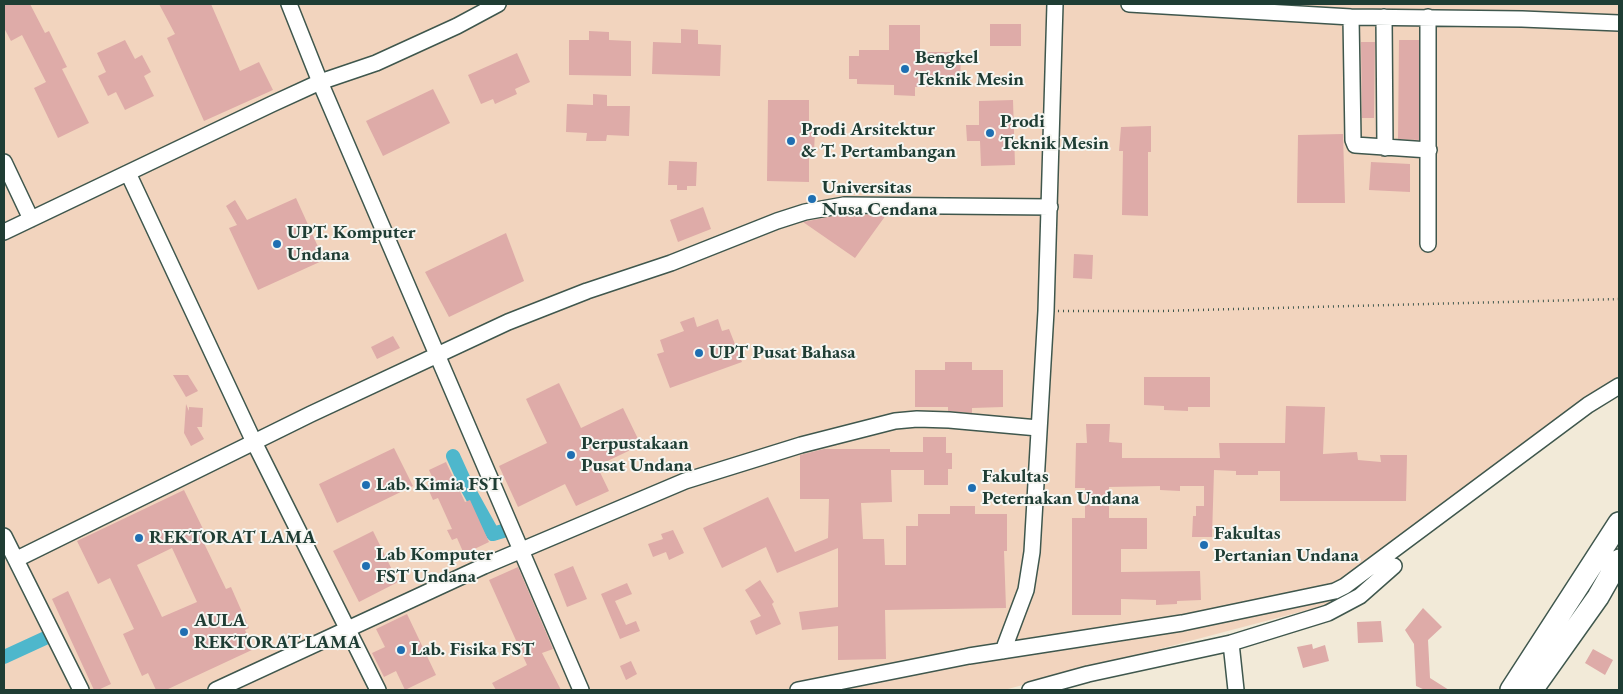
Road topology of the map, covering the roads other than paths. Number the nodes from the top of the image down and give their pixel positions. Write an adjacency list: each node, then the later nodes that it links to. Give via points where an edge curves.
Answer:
1 (289, 4): 9 (street)
2 (498, 4): 9 (street, via 376,63)
3 (1055, 4): 14 (street)
4 (1129, 4): 5 (street)
5 (1351, 17): 6 (street); 10 (street, via 1353,140 1359,146)
6 (1384, 17): 7 (street); 10 (street)
7 (1428, 17): 8 (street); 11 (street)
8 (1619, 23)
9 (320, 82): 13 (street); 18 (street)
10 (1385, 148): 11 (street)
11 (1429, 150): 17 (street)
12 (4, 162): 15 (street)
13 (128, 172): 15 (street); 21 (street)
14 (1050, 207): 18 (street, via 844,205 805,212 548,306); 20 (street)
15 (31, 219): 16 (street)
16 (4, 232)
17 (1428, 244)
18 (437, 356): 21 (street); 24 (street)
19 (1619, 386): 30 (street, via 1573,416 1345,586 1319,595 1182,623)
20 (1038, 428): 24 (street, via 949,420 895,421 801,444 685,481); 30 (street, via 1032,552 1026,590)
21 (254, 442): 25 (street); 28 (street)
22 (1619, 523): 38 (highway)
23 (4, 536): 25 (street)
24 (523, 551): 28 (street); 34 (street)
25 (17, 559): 31 (street)
26 (1619, 560): 39 (highway, via 1598,597)
27 (1394, 566): 29 (street, via 1360,596 1342,607)
28 (347, 629): 32 (street); 33 (street)
29 (1231, 643): 36 (street); 37 (street)
30 (1003, 651): 35 (street)
31 (81, 690)
32 (216, 690)
33 (378, 690)
34 (581, 690)
35 (798, 690)
36 (1030, 690)
37 (1236, 690)
38 (1511, 690)
39 (1532, 690)

